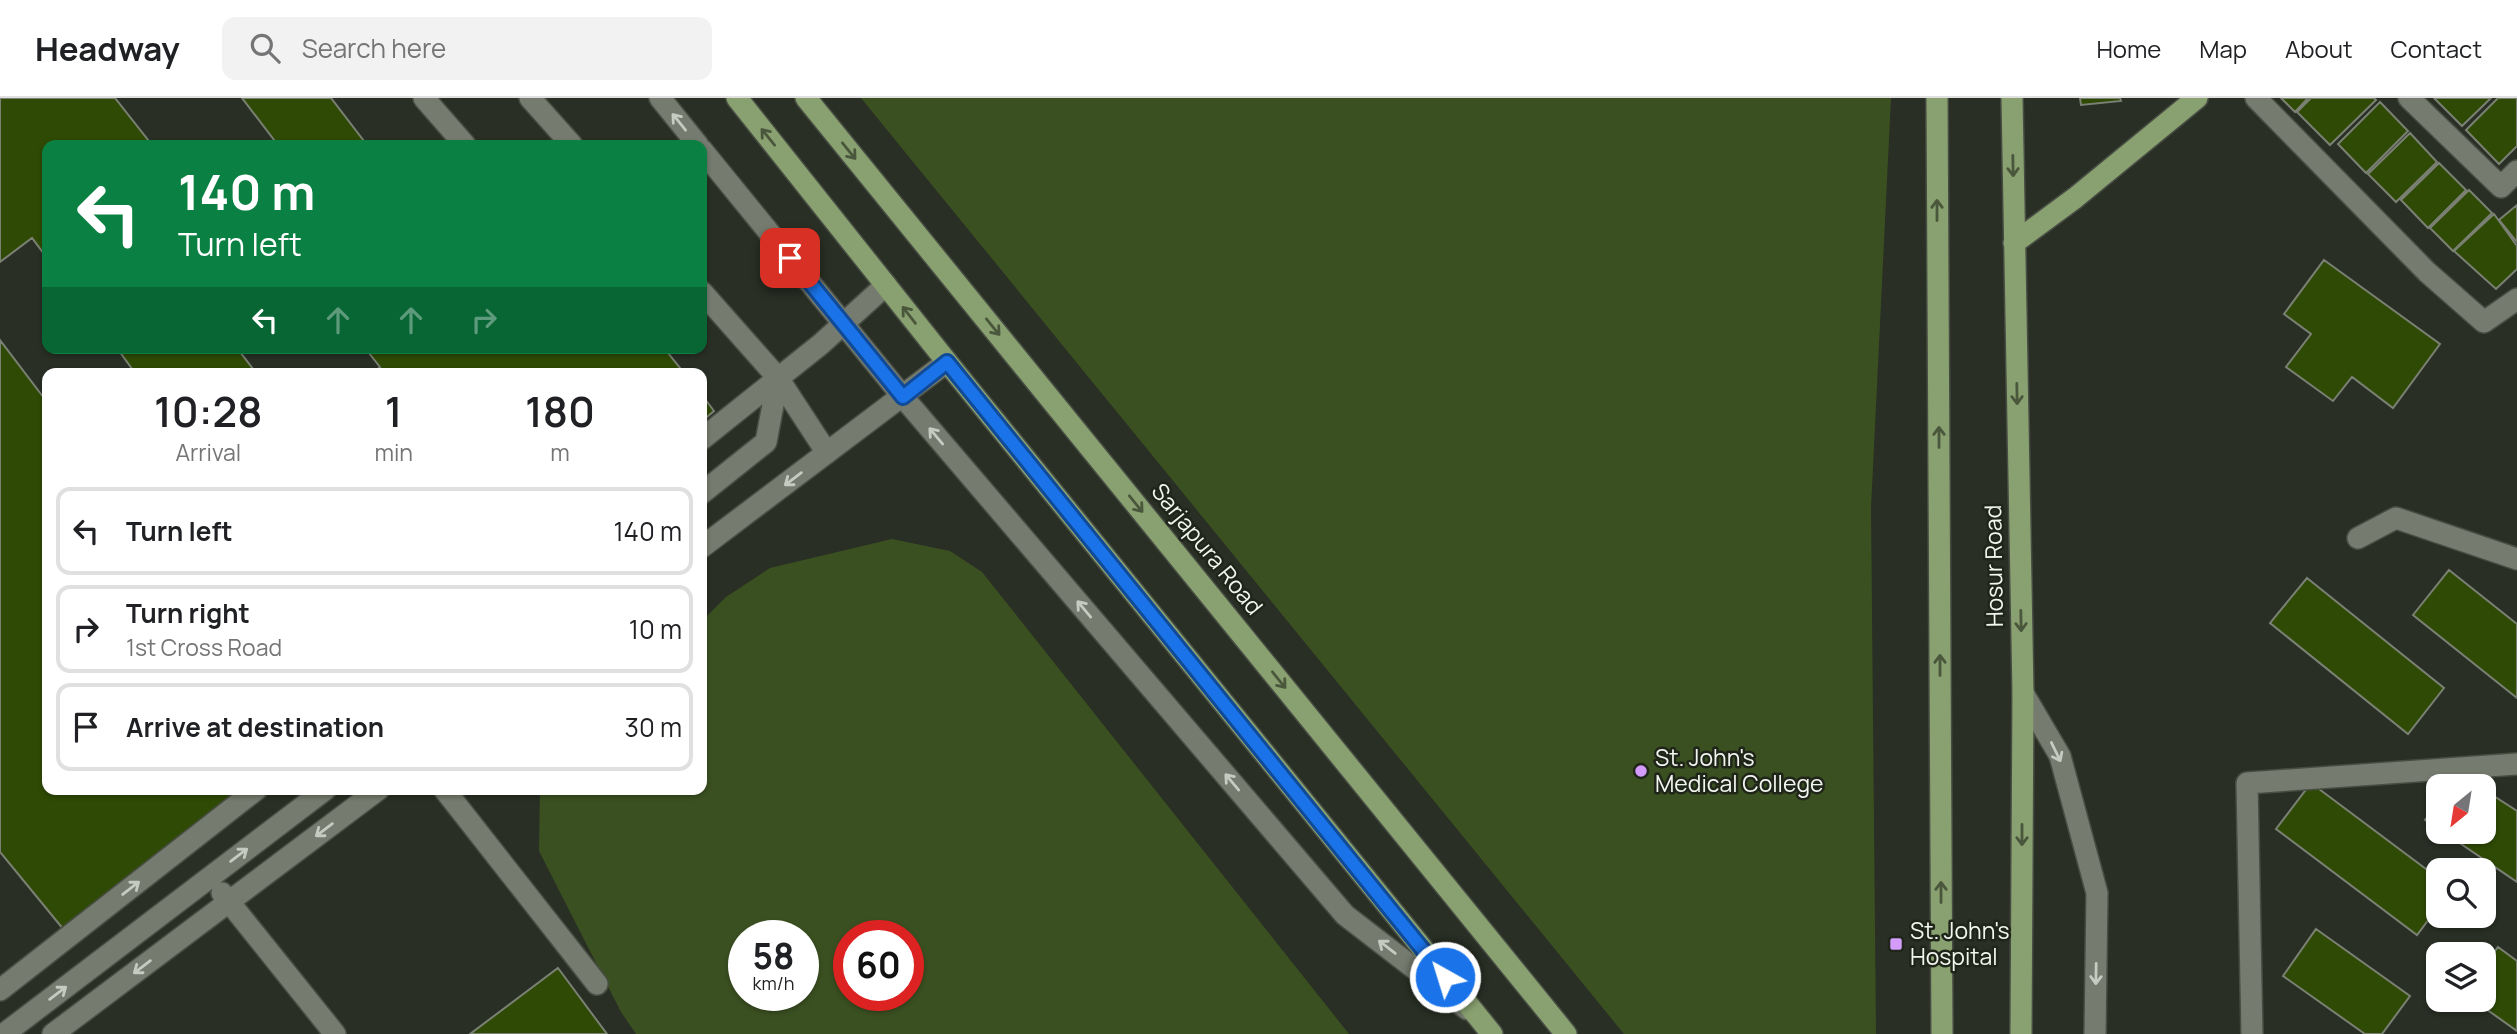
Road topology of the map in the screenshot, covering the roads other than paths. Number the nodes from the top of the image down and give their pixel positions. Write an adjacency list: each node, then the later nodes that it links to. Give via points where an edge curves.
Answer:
1 (424, 98): 11 (street)
2 (530, 98): 12 (street)
3 (660, 98): 13 (street, one-way to 3)
4 (737, 98): 17 (main road, one-way to 4)
5 (806, 98): 44 (main road, Sarjapura Road, one-way to 44)
6 (1937, 98): 45 (main road, one-way to 6)
7 (2012, 98): 16 (main road, Hosur Road, one-way to 16)
8 (2197, 98): 16 (main road)
9 (2256, 98): 19 (street, via 2427,272 2484,321)
10 (2409, 98): 15 (street, via 2501,187)
11 (461, 140)
12 (568, 140)
13 (694, 140)
14 (707, 156): 20 (street)
15 (2517, 171)
16 (2014, 243): 30 (main road, Hosur Road, one-way to 30)
17 (886, 285): 20 (street); 21 (main road, one-way to 17)
18 (707, 298): 22 (street)
19 (2517, 299)
20 (843, 323): 22 (street); 23 (street)
21 (947, 362): 23 (street); 40 (main road)
22 (778, 379): 24 (street); 25 (street); 26 (street, via 766,442)
23 (903, 397): 25 (street); 40 (street, one-way to 23, via 1345,915)
24 (707, 435)
25 (827, 453): 28 (street, one-way to 28)
26 (707, 489)
27 (2358, 538): 29 (street, via 2396,518)
28 (707, 543)
29 (2517, 559)
30 (2023, 693): 46 (main road, Hosur Road, one-way to 46); 47 (street, one-way to 47, via 2060,756 2096,893)
31 (2517, 764): 48 (street, via 2247,783)
32 (249, 795): 39 (street, one-way to 32)
33 (318, 795): 36 (street, one-way to 33)
34 (371, 795): 37 (street, one-way to 37)
35 (448, 795): 38 (street)
36 (210, 877): 37 (street); 41 (street, one-way to 36)
37 (229, 902): 42 (street, one-way to 42); 43 (street)
38 (597, 984)
39 (0, 990)
40 (1486, 1027)
41 (4, 1034)
42 (53, 1034)
43 (335, 1034)
44 (1566, 1034)
45 (1942, 1034)
46 (2021, 1034)
47 (2095, 1034)
48 (2252, 1034)

